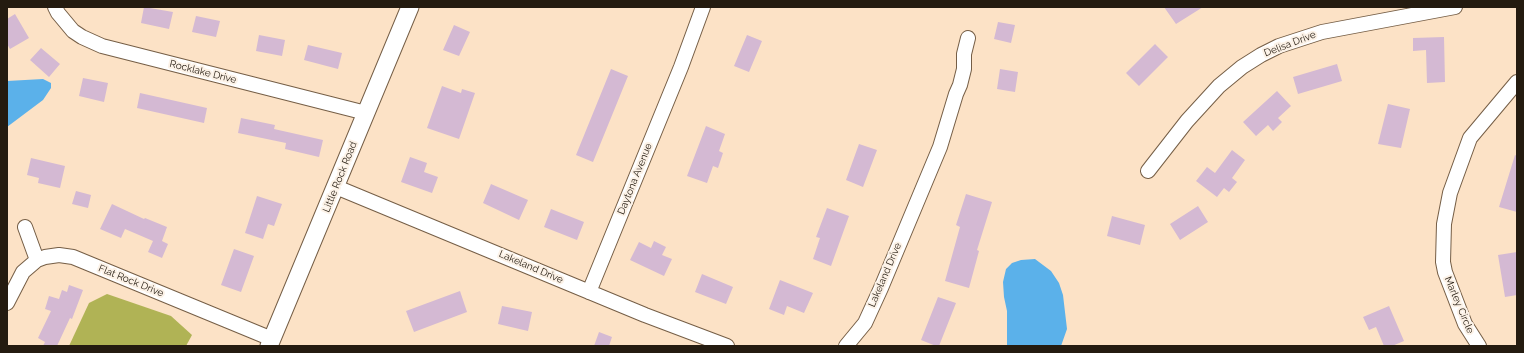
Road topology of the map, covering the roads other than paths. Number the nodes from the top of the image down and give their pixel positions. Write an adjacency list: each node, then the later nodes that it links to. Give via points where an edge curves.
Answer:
1 (55, 7): 7 (street, Rocklake Drive, via 74,31 102,46)
2 (410, 7): 7 (main road, Little Rock Road)
3 (702, 7): 12 (street, Daytona Avenue, via 681,67)
4 (1455, 7): 8 (street, Delisa Drive, via 1322,32 1279,46 1261,55 1219,86)
5 (968, 38): 17 (street, Lakeland Drive, via 960,85 940,147 865,323)
6 (1517, 82): 18 (street, Marley Circle, via 1470,138 1450,193 1444,224 1445,272 1465,324)
7 (366, 113): 9 (main road, Little Rock Road)
8 (1148, 171)
9 (336, 187): 12 (street, Lakeland Drive); 15 (main road, Little Rock Road)
10 (25, 227): 11 (street)
11 (37, 260): 13 (street, Flat Rock Drive, via 23,272); 15 (street, Flat Rock Drive, via 59,255 73,257)
12 (589, 292): 14 (street, Lakeland Drive)
13 (7, 303)
14 (708, 342): 16 (street, Lakeland Drive)
15 (271, 343)
16 (727, 346)
17 (846, 346)
18 (1479, 346)

